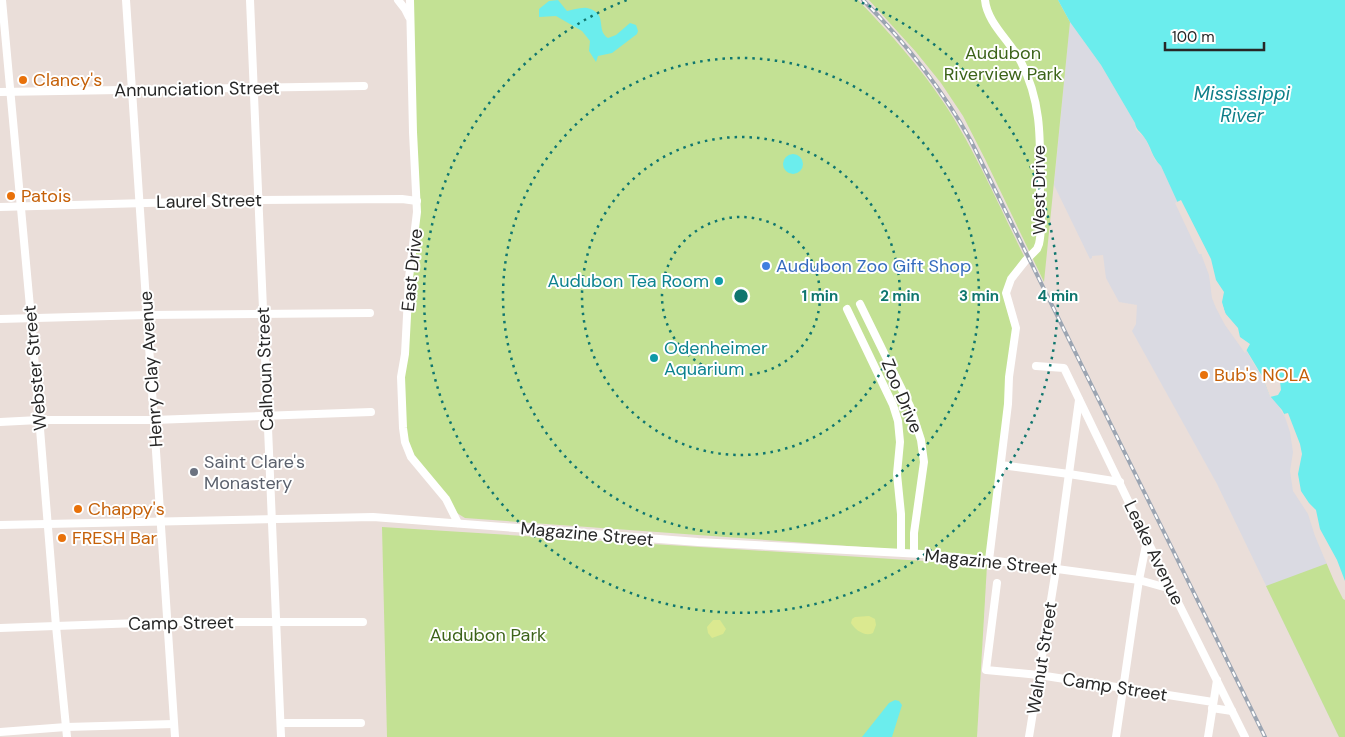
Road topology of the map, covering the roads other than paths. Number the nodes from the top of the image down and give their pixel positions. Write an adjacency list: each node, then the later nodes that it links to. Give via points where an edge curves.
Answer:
1 (2, 0): 11 (street, Webster Street)
2 (126, 0): 10 (street, Henry Clay Avenue)
3 (250, 0): 9 (street, Calhoun Street)
4 (398, 0): 7 (street)
5 (410, 0): 7 (street, East Drive)
6 (985, 0): 32 (street, West Drive, via 993,23 1021,62 1038,109 1040,238 1036,249 1008,285 1006,294 1016,328)
7 (410, 20): 14 (street, East Drive)
8 (364, 86): 9 (street, Annunciation Street)
9 (254, 88): 10 (street, Annunciation Street); 13 (street, Calhoun Street)
10 (132, 90): 11 (street, Annunciation Street); 15 (street, Henry Clay Avenue)
11 (10, 91): 12 (street, Annunciation Street); 17 (street, Webster Street)
12 (0, 92)
13 (258, 200): 14 (street, Laurel Street); 15 (street, Laurel Street); 21 (street, Calhoun Street)
14 (417, 201): 38 (street, East Drive, via 402,377 403,428 411,457 446,499)
15 (140, 203): 17 (street, Laurel Street); 22 (street, Henry Clay Avenue)
16 (0, 206): 17 (street, Laurel Street)
17 (21, 206): 23 (street, Webster Street)
18 (860, 304): 42 (street, Zoo Drive, via 910,406 920,440 924,462)
19 (847, 309): 41 (street, Zoo Drive, via 898,421)
20 (370, 313): 21 (street)
21 (263, 314): 22 (street); 28 (street, Calhoun Street)
22 (147, 315): 23 (street); 30 (street, Henry Clay Avenue)
23 (31, 318): 24 (street); 29 (street, Webster Street)
24 (0, 319)
25 (1036, 366): 26 (street, Leake Avenue, via 1064,368)
26 (1078, 400): 33 (street, Walnut Street); 34 (street, Leake Avenue)
27 (372, 412): 28 (street)
28 (267, 416): 30 (street); 35 (street, Calhoun Street)
29 (39, 420): 30 (street); 31 (street); 37 (street, Webster Street)
30 (154, 420): 36 (street, Henry Clay Avenue)
31 (0, 422)
32 (1001, 465): 33 (street); 43 (street, West Drive)
33 (1069, 474): 34 (street); 44 (street, Walnut Street)
34 (1120, 482): 40 (street, Leake Avenue)
35 (272, 520): 36 (street, Magazine Street); 38 (street, Magazine Street, via 373,517); 48 (street, Calhoun Street)
36 (160, 521): 37 (street, Magazine Street); 49 (street, Henry Clay Avenue)
37 (47, 523): 39 (street, Magazine Street); 51 (street, Webster Street)
38 (458, 523): 41 (street, Magazine Street, via 698,542)
39 (0, 525)
40 (1147, 540): 45 (street); 47 (street, Leake Avenue)
41 (901, 552): 42 (street, Magazine Street)
42 (914, 553): 43 (street, Magazine Street)
43 (988, 560): 44 (street, Magazine Street)
44 (1056, 569): 45 (street, Magazine Street); 53 (street, Walnut Street)
45 (1139, 580): 47 (street, Magazine Street); 55 (street)
46 (997, 583): 53 (street, Camp Street, via 986,670)
47 (1171, 589): 54 (street, Leake Avenue)
48 (276, 621): 49 (street, Camp Street); 50 (street, Camp Street); 58 (street, Calhoun Street)
49 (167, 622): 51 (street, Camp Street); 59 (street, Henry Clay Avenue)
50 (363, 622)
51 (56, 626): 52 (street, Camp Street); 61 (street, Webster Street)
52 (0, 628)
53 (1039, 675): 55 (street, Camp Street); 66 (street, Walnut Street)
54 (1217, 680): 56 (street); 57 (street, Leake Avenue)
55 (1124, 688): 56 (street, Camp Street); 67 (street)
56 (1213, 705): 57 (street, Camp Street); 68 (street)
57 (1232, 710): 69 (street, Leake Avenue)
58 (281, 723): 60 (street); 65 (street, Calhoun Street)
59 (174, 724): 61 (street); 64 (street, Henry Clay Avenue)
60 (361, 724)
61 (66, 727): 62 (street); 63 (street, Webster Street)
62 (0, 732)
63 (67, 737)
64 (175, 737)
65 (281, 737)
66 (1029, 737)
67 (1116, 737)
68 (1208, 737)
69 (1245, 737)

